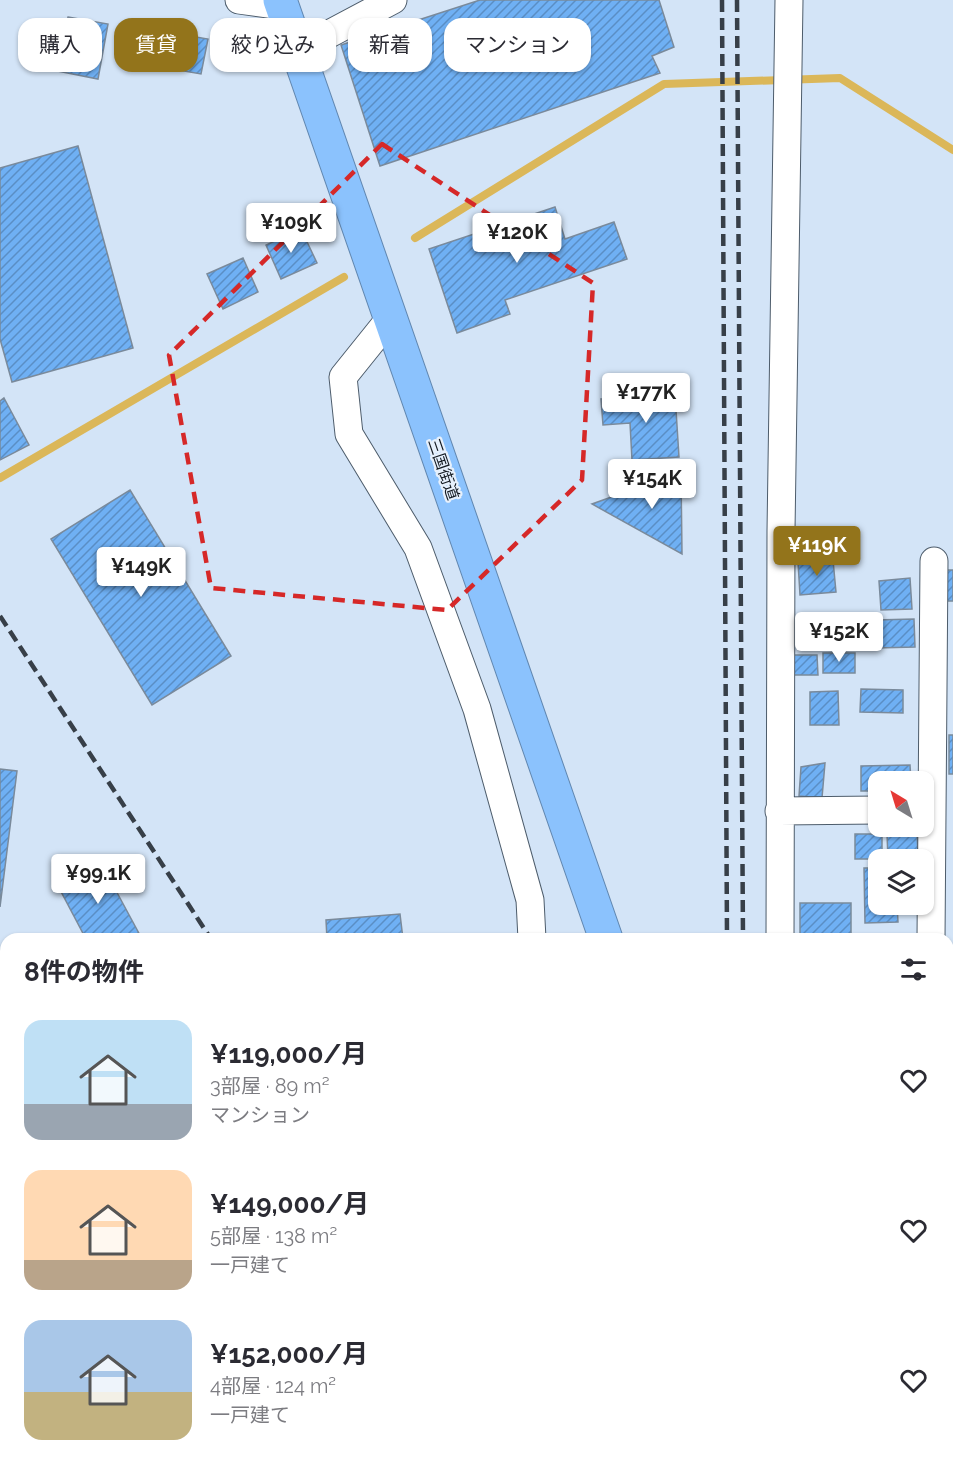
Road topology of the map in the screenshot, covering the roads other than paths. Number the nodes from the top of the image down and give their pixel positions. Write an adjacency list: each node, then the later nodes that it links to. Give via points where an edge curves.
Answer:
1 (239, 0): 4 (street)
2 (393, 0): 6 (street)
3 (789, 0): 12 (street)
4 (281, 3): 5 (highway, 三国街道)
5 (287, 18)
6 (336, 30)
7 (307, 72): 8 (highway, 三国街道)
8 (392, 316): 13 (street, via 343,377 349,434 418,548 477,709 530,900); 14 (highway, 三国街道)
9 (934, 561): 10 (street)
10 (936, 809): 16 (street)
11 (868, 810): 12 (street)
12 (779, 811): 15 (street)
13 (532, 933)
14 (604, 933)
15 (780, 933)
16 (932, 933)

